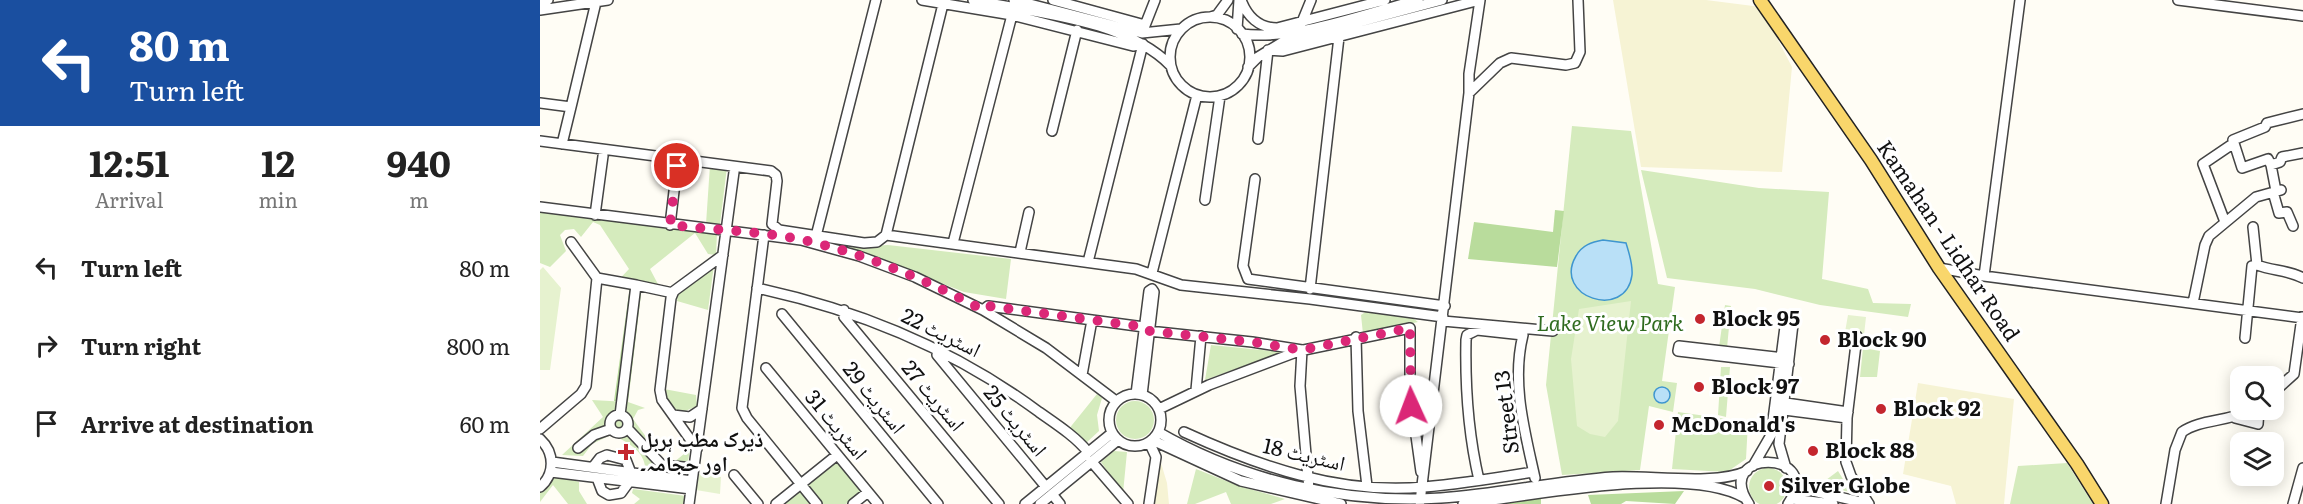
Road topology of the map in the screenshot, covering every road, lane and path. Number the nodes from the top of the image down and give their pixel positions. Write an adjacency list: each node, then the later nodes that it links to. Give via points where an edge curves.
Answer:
1 (548, 0): 20 (street)
2 (608, 0): 21 (street)
3 (876, 0): 66 (street)
4 (922, 0): 22 (street)
5 (973, 0): 33 (street, via 1077,22)
6 (1014, 0): 28 (street)
7 (1053, 0): 28 (street)
8 (1155, 0): 28 (street)
9 (1228, 0): 26 (street)
10 (1240, 0): 27 (street, via 1254,20 1269,28); 31 (street)
11 (1311, 0): 27 (street)
12 (1385, 0): 27 (street)
13 (1418, 0): 31 (street, via 1286,34 1263,36)
14 (1442, 0): 34 (street, via 1281,43)
15 (1480, 0): 32 (street); 37 (street)
16 (1578, 0): 37 (street, via 1580,52 1575,63 1566,66 1511,58 1500,63)
17 (1760, 0): 73 (main road, Kamahan - Lidhar Road, via 1871,160)
18 (2020, 0): 75 (street)
19 (2178, 0): 25 (street)
20 (540, 2)
21 (596, 2): 23 (street); 41 (street)
22 (943, 3): 24 (street); 65 (street)
23 (540, 10)
24 (1012, 15): 30 (street); 68 (street)
25 (2303, 16)
26 (1211, 17): 29 (street); 31 (street, via 1230,23)
27 (1302, 22)
28 (1144, 29): 29 (street)
29 (1182, 29): 35 (street, via 1171,50)
30 (1077, 30): 33 (street, via 1133,46); 43 (street)
31 (1239, 31): 36 (street, via 1249,55)
32 (1339, 37): 34 (street, via 1283,51); 80 (street)
33 (1143, 44): 35 (street); 71 (street)
34 (1268, 50): 36 (street); 44 (street)
35 (1171, 66): 38 (street, via 1180,84)
36 (1248, 67): 39 (street, via 1241,82)
37 (1469, 93): 83 (street)
38 (1197, 95): 39 (street); 74 (street)
39 (1220, 96): 55 (street)
40 (540, 103): 41 (street)
41 (571, 107): 47 (street)
42 (2303, 114): 46 (street, via 2267,123 2233,140)
43 (1052, 131)
44 (1258, 139)
45 (540, 141): 47 (street)
46 (2234, 143): 50 (street, via 2242,168 2268,159); 59 (street, via 2203,164)
47 (562, 144): 66 (street, via 771,171 777,181 772,224 779,230)
48 (2303, 153): 50 (street, via 2282,156 2280,162)
49 (603, 156): 58 (street)
50 (2271, 165): 54 (street)
51 (677, 166): 60 (street)
52 (734, 172): 63 (street)
53 (1255, 179): 80 (street, via 1243,266 1245,276 1253,282)
54 (2276, 191): 59 (street, via 2256,197); 61 (street, via 2280,213 2287,212)
55 (1205, 200)
56 (540, 207): 58 (street)
57 (1029, 212): 69 (street)
58 (595, 215): 60 (street)
59 (2225, 222): 82 (street, via 2206,241)
60 (670, 225): 63 (street)
61 (2293, 226)
62 (2253, 227): 72 (street)
63 (726, 231): 64 (street); 70 (street)
64 (764, 235): 79 (street); 85 (street, via 801,240 869,259)
65 (886, 235): 66 (street, via 872,243); 68 (street)
66 (816, 236)
67 (571, 242): 76 (street)
68 (953, 243): 69 (street)
69 (1020, 252): 71 (street)
70 (723, 255): 81 (street); 108 (street)
71 (1088, 262): 74 (street)
72 (2257, 265): 77 (street, via 2289,270); 86 (street, via 2252,266)
73 (1939, 268): 75 (street); 170 (main road, Kamahan - Lidhar Road)
74 (1152, 273): 89 (street, via 1181,285)
75 (1984, 276): 82 (street)
76 (597, 278): 78 (street); 117 (street, via 584,391)
77 (2303, 278)
78 (636, 285): 81 (street); 110 (street)
79 (757, 288): 84 (street, اسٹریٹ 22); 140 (street, via 742,408)
80 (1310, 289): 83 (street)
81 (673, 293): 111 (street, via 660,390)
82 (2193, 303): 86 (street)
83 (1444, 306): 89 (street)
84 (844, 310): 97 (street, اسٹریٹ 22); 160 (street, اسٹریٹ 27, via 844,317)
85 (983, 310): 90 (street, via 988,306); 102 (street)
86 (2249, 311): 88 (street); 96 (street)
87 (782, 314): 159 (street, اسٹریٹ 29)
88 (2302, 317): 101 (street)
89 (1443, 319): 92 (street); 141 (street)
90 (1092, 320): 91 (street); 102 (street)
91 (1146, 329): 93 (street); 105 (street)
92 (1553, 331)
93 (1201, 336): 98 (street); 104 (street)
94 (1857, 336): 112 (street)
95 (1356, 337): 98 (street); 141 (street, via 1410,328 1410,393); 144 (street, via 1358,411)
96 (2245, 338)
97 (938, 349): 126 (street, اسٹریٹ 22, via 1016,394); 147 (street, اسٹریٹ 25, via 937,356)
98 (1302, 350): 104 (street); 137 (street, via 1300,386)
99 (1726, 355): 107 (street, via 1783,362)
100 (766, 368): 125 (street, اسٹریٹ 31)
101 (2298, 374): 103 (street)
102 (1082, 375): 106 (street)
103 (2284, 384)
104 (1196, 390): 109 (street)
105 (1139, 394): 106 (street, via 1125,395); 109 (street, via 1152,400)
106 (1116, 401): 120 (street, via 1109,413)
107 (1779, 406): 112 (street); 130 (street, via 1771,435); 131 (street, via 1779,444)
108 (702, 409): 111 (street, via 690,417); 124 (street)
109 (1159, 410): 121 (street, via 1161,421)
110 (620, 415): 116 (street, via 627,420); 118 (street, via 611,421)
111 (673, 415): 124 (street)
112 (1848, 415): 169 (street, via 1846,462)
113 (2230, 419): 171 (street, via 2199,424 2182,432)
114 (2243, 420): 115 (street, via 2258,424)
115 (2258, 420)
116 (627, 428): 118 (street, via 621,433); 129 (street, via 662,465)
117 (540, 429)
118 (611, 429): 123 (street, via 594,435)
119 (1184, 432): 137 (street, اسٹریٹ 18, via 1247,460)
120 (1115, 437): 121 (street, via 1133,446); 126 (street)
121 (1153, 438): 146 (street, via 1252,475); 165 (street, via 1156,457); 166 (street, via 1241,481)
122 (540, 439): 127 (street, via 549,451)
123 (578, 448)
124 (697, 449): 129 (street)
125 (837, 455): 140 (street); 148 (street, اسٹریٹ 31)
126 (1090, 456): 147 (street); 164 (street, اسٹریٹ 22)
127 (551, 467): 128 (street); 136 (street); 145 (street)
128 (593, 467): 135 (street); 135 (street, via 600,458 616,456 626,460)
129 (694, 468): 143 (street)
130 (1750, 468): 131 (street, via 1770,460); 142 (street, via 1727,478 1615,477); 151 (street, via 1742,484)
131 (1786, 468): 138 (street)
132 (2303, 468): 172 (street)
133 (1533, 472): 139 (street, اسٹریٹ 18); 139 (street, Street 13, via 1520,396 1523,335 1477,330 1467,335 1465,385); 142 (street, Street 13)
134 (734, 475): 154 (street)
135 (630, 477): 136 (street); 136 (street, via 621,493 609,495 602,491); 143 (street)
136 (597, 478)
137 (1310, 478): 144 (street, اسٹریٹ 18); 146 (street)
138 (1793, 478): 152 (street); 169 (street, via 1809,490)
139 (1479, 480): 141 (street, اسٹریٹ 18)
140 (801, 484): 155 (street); 156 (street)
141 (1422, 484): 144 (street, اسٹریٹ 18); 149 (street)
142 (1536, 484): 150 (street)
143 (692, 485): 153 (street)
144 (1367, 486)
145 (540, 487)
146 (1309, 489): 149 (street)
147 (1049, 491): 161 (street); 162 (street); 163 (street, اسٹریٹ 25)
148 (868, 492): 157 (street); 158 (street, اسٹریٹ 31)
149 (1420, 501): 150 (street)
150 (1431, 501)
151 (1747, 501): 167 (street, via 1725,488 1710,486 1622,485 1563,489)
152 (1792, 502): 168 (street)
153 (689, 504)
154 (758, 504)
155 (776, 504)
156 (817, 504)
157 (853, 504)
158 (878, 504)
159 (938, 504)
160 (999, 504)
161 (1025, 504)
162 (1040, 504)
163 (1060, 504)
164 (1128, 504)
165 (1149, 504)
166 (1341, 504)
167 (1463, 504)
168 (1833, 504)
169 (1869, 504)
170 (2102, 504)
171 (2166, 504)
172 (2294, 504)

